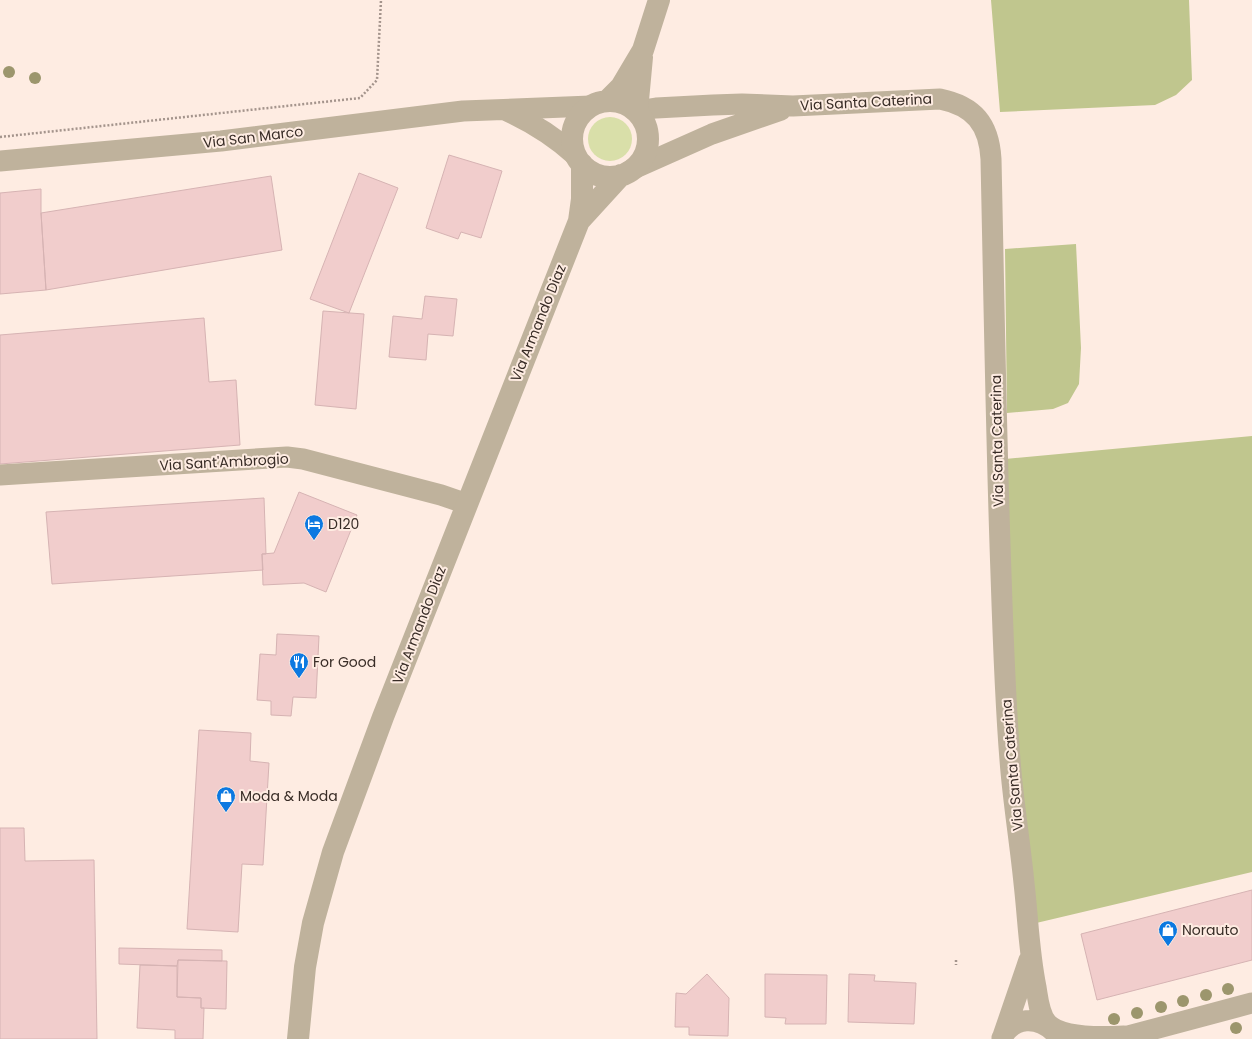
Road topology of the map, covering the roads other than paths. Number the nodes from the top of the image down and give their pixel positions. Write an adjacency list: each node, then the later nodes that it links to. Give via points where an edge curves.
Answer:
1 (659, 0): 2 (street, Via Armando Diaz)
2 (643, 50): 3 (street, Via Armando Diaz, via 621,87); 6 (street, Via Armando Diaz)
3 (599, 103): 5 (street, Via San Marco); 6 (street, via 618,101); 8 (street, Via Armando Diaz, via 582,113 572,133 572,145)
4 (793, 106): 6 (street, Via Santa Caterina, via 735,104); 9 (street, Via Santa Caterina, via 712,134); 13 (street, Via Santa Caterina, via 940,99 967,108 983,125 989,140 1004,666 1010,762)
5 (505, 110): 7 (street, Via San Marco, via 463,111 221,141); 8 (street, Via San Marco, via 539,127)
6 (637, 111): 9 (street, Via Armando Diaz, via 648,134 647,145 639,163)
7 (0, 160)
8 (579, 160): 9 (street, via 590,171 600,175 610,177); 10 (street, Via Armando Diaz, via 582,199)
9 (626, 173): 10 (street, Via Armando Diaz)
10 (579, 221): 12 (street, Via Armando Diaz)
11 (0, 475): 12 (street, Via Sant'Ambrogio, via 287,457 442,495)
12 (467, 504): 18 (street, Via Armando Diaz, via 333,852 312,930 305,968)
13 (1030, 957): 15 (street, Via Santa Caterina, via 1043,1018); 16 (street, Via Santa Caterina)
14 (1252, 1003): 17 (street)
15 (1053, 1032): 16 (street, Via Santa Caterina, via 1039,1021 1028,1020 1018,1022); 17 (street, via 1072,1036)
16 (1002, 1037)
17 (1121, 1038)
18 (298, 1039)

